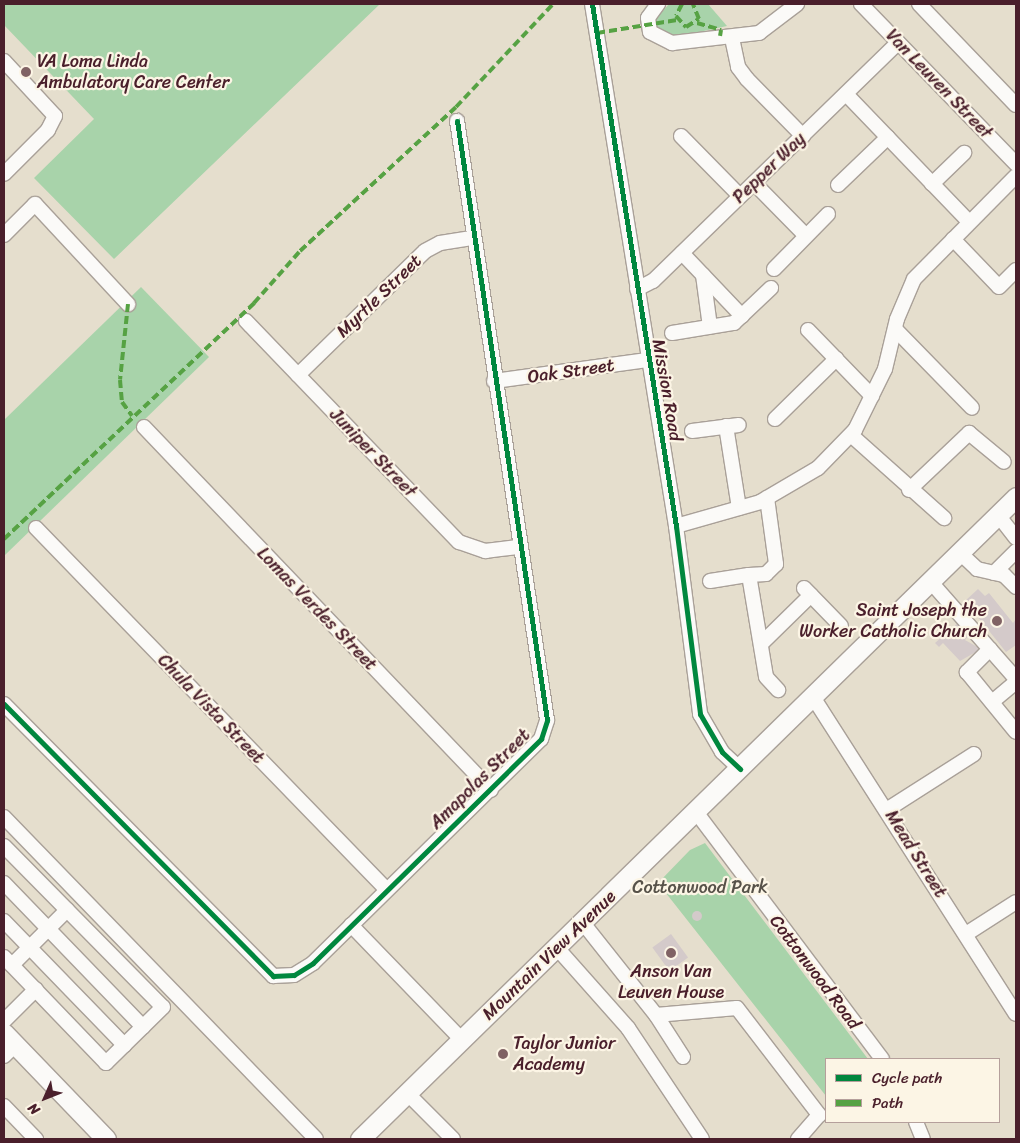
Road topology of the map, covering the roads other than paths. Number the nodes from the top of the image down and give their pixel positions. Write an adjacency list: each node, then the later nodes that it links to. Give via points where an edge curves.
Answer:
1 (592, 4): 34 (street, Mission Road)
2 (658, 4): 6 (street, via 648,24 655,38 664,42)
3 (797, 4): 6 (street, via 774,26)
4 (862, 4): 7 (street, Van Leuven Street)
5 (919, 4): 10 (street)
6 (732, 38): 13 (street, via 736,60 747,79)
7 (898, 43): 9 (street, Pepper Way); 16 (street, Van Leuven Street)
8 (4, 61): 17 (street, via 55,116 48,130)
9 (846, 94): 13 (street, Pepper Way); 14 (street)
10 (1016, 105)
11 (457, 121): 27 (street, Amapolas Street)
12 (681, 136): 22 (street)
13 (803, 136): 19 (street, Pepper Way)
14 (888, 137): 20 (street); 21 (street)
15 (964, 153): 20 (street)
16 (1016, 164)
17 (4, 174)
18 (1016, 176): 24 (street)
19 (754, 183): 22 (street, Pepper Way); 26 (street)
20 (932, 184): 24 (street)
21 (838, 185)
22 (740, 196): 29 (street, Pepper Way)
23 (828, 214): 26 (street)
24 (969, 222): 28 (street)
25 (4, 235): 35 (street, via 35,204)
26 (806, 236): 30 (street)
27 (472, 238): 44 (street, Myrtle Street, via 440,243 425,251); 45 (street, Amapolas Street)
28 (953, 239): 31 (street, via 999,287); 39 (street, via 914,279)
29 (682, 253): 32 (street); 34 (street, Pepper Way, via 653,281)
30 (774, 268)
31 (1016, 270)
32 (702, 274): 36 (street); 38 (street)
33 (771, 288): 36 (street)
34 (637, 289): 43 (street, Mission Road)
35 (128, 304)
36 (742, 316): 38 (street, via 734,323)
37 (246, 321): 44 (street, Juniper Street)
38 (710, 327): 41 (street)
39 (895, 329): 46 (street, via 885,369); 47 (street)
40 (808, 330): 42 (street)
41 (672, 333)
42 (836, 359): 46 (street); 48 (street)
43 (648, 360): 45 (street, Oak Street); 59 (street, Mission Road)
44 (298, 375): 62 (street, Juniper Street, via 460,542 477,550)
45 (494, 381): 62 (street, Amapolas Street)
46 (872, 396): 51 (street)
47 (972, 408)
48 (775, 419)
49 (144, 428): 81 (street, Lomas Verdes Street)
50 (692, 431): 56 (street, via 732,426)
51 (851, 435): 53 (street); 55 (street, via 818,468)
52 (1004, 462): 53 (street, via 970,433)
53 (910, 490): 58 (street, via 917,489)
54 (1016, 497): 57 (main road, Mountain View Avenue)
55 (767, 498): 56 (street); 66 (street, via 776,564 766,574)
56 (739, 508): 59 (street)
57 (998, 516): 61 (street); 64 (main road, Mountain View Avenue)
58 (944, 518)
59 (676, 526): 80 (street, Mission Road, via 700,714 722,752)
60 (36, 528): 87 (street, Chula Vista Street)
61 (1016, 538)
62 (518, 548): 81 (street, Amapolas Street, via 547,726 541,739)
63 (1016, 551): 65 (street)
64 (960, 552): 65 (street, via 977,570); 68 (main road, Mountain View Avenue)
65 (994, 573): 69 (street, via 1004,575)
66 (750, 576): 67 (street); 71 (street)
67 (710, 581)
68 (930, 582): 72 (street); 75 (main road, Mountain View Avenue)
69 (1016, 588)
70 (841, 626): 71 (street, via 808,592)
71 (761, 644): 74 (street, via 766,677)
72 (990, 649): 73 (street); 76 (street, via 968,672)
73 (1016, 680): 76 (street)
74 (778, 690)
75 (813, 697): 80 (main road, Mountain View Avenue); 82 (street, Mead Street)
76 (992, 702): 78 (street)
77 (4, 704): 92 (street, Amapolas Street, via 260,969 273,976 294,975)
78 (1016, 732)
79 (974, 754): 82 (street)
80 (740, 770): 83 (main road, Mountain View Avenue)
81 (491, 790): 87 (street, Amapolas Street)
82 (888, 809): 94 (street, Mead Street)
83 (696, 812): 91 (main road, Mountain View Avenue); 109 (street, Cottonwood Road)
84 (4, 817): 99 (street)
85 (4, 846): 89 (street)
86 (4, 883): 93 (street)
87 (386, 890): 92 (street, Amapolas Street)
88 (1016, 902): 94 (street)
89 (67, 910): 93 (street); 100 (street)
90 (4, 920): 95 (street)
91 (583, 923): 96 (main road, Mountain View Avenue); 102 (street)
92 (351, 925): 105 (street)
93 (48, 929): 95 (street); 104 (street)
94 (966, 934): 101 (street, Mead Street)
95 (30, 947): 97 (street); 107 (street)
96 (557, 948): 105 (main road, Mountain View Avenue); 118 (street, via 628,1028)
97 (8, 961): 98 (street)
98 (36, 989): 103 (street); 107 (street, via 106,1063)
99 (176, 995): 100 (street); 115 (street)
100 (163, 1008): 104 (street)
101 (1016, 1014)
102 (656, 1015): 108 (street); 119 (street, via 737,1008 819,1114)
103 (4, 1021)
104 (143, 1027): 107 (street)
105 (462, 1040): 110 (main road, Mountain View Avenue)
106 (8, 1045): 114 (main road)
107 (124, 1045)
108 (683, 1057)
109 (881, 1058)
110 (407, 1094): 116 (main road, Mountain View Avenue); 117 (street)
111 (4, 1106): 113 (street)
112 (916, 1123): 120 (street)
113 (36, 1139)
114 (106, 1139)
115 (316, 1139)
116 (360, 1139)
117 (453, 1139)
118 (702, 1139)
119 (798, 1139)
120 (923, 1139)

